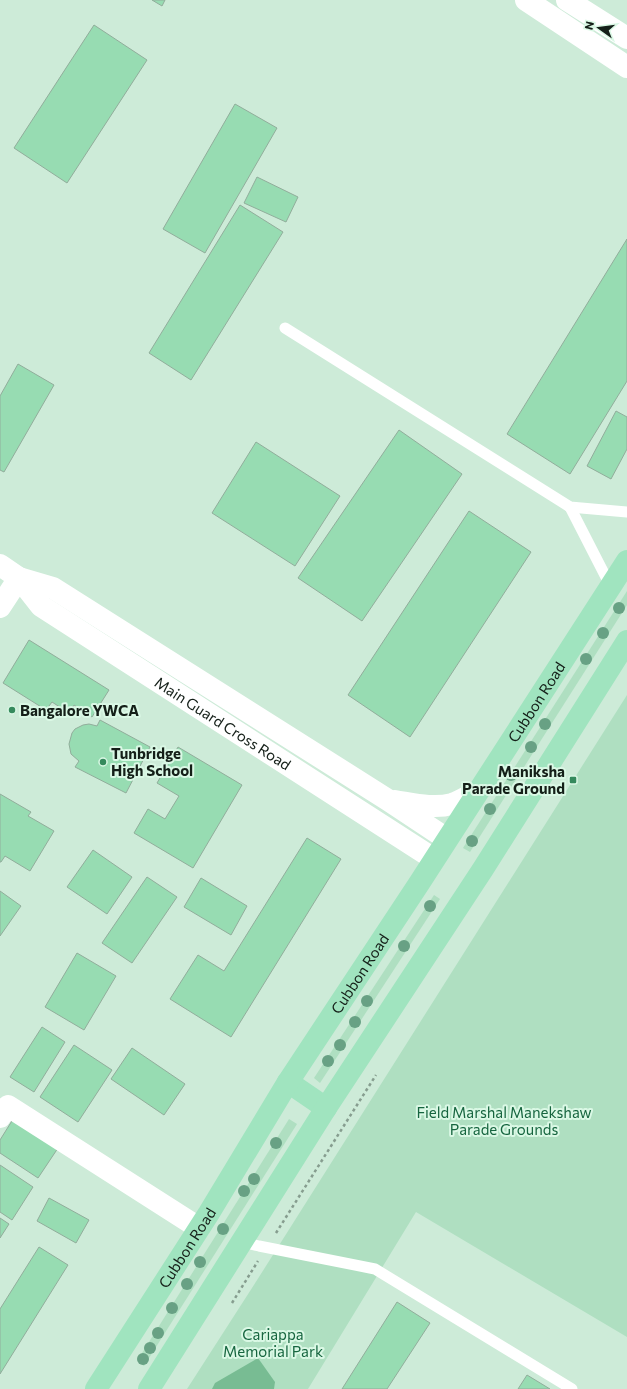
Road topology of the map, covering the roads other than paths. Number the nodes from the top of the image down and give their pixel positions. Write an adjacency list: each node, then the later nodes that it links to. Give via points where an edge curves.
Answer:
1 (526, 0): 4 (street)
2 (566, 0): 3 (street); 4 (street)
3 (586, 6): 5 (street)
4 (554, 18): 6 (street)
5 (627, 38)
6 (627, 67)
7 (285, 328): 8 (lane)
8 (570, 506): 9 (lane); 13 (lane)
9 (627, 512)
10 (627, 561): 13 (main road, Cubbon Road)
11 (0, 565): 12 (street, Main Guard Cross Road)
12 (20, 578): 14 (street); 17 (street, Main Guard Cross Road, via 53,588); 19 (street, Main Guard Cross Road, via 41,606)
13 (611, 587): 16 (main road, Cubbon Road)
14 (0, 607)
15 (627, 640): 21 (main road, via 483,869)
16 (478, 791): 17 (street, via 453,804 444,805 428,806); 18 (main road, Cubbon Road)
17 (388, 800): 18 (street, Main Guard Cross Road)
18 (447, 839): 19 (main road, Cubbon Road)
19 (434, 859): 20 (main road, Cubbon Road)
20 (288, 1082): 21 (main road); 23 (main road, Cubbon Road)
21 (326, 1108): 24 (main road)
22 (0, 1117): 23 (street, via 8,1106)
23 (199, 1228): 25 (main road, Cubbon Road)
24 (242, 1242): 26 (main road); 27 (lane, via 375,1269)
25 (104, 1386)
26 (149, 1389)
27 (572, 1389)

